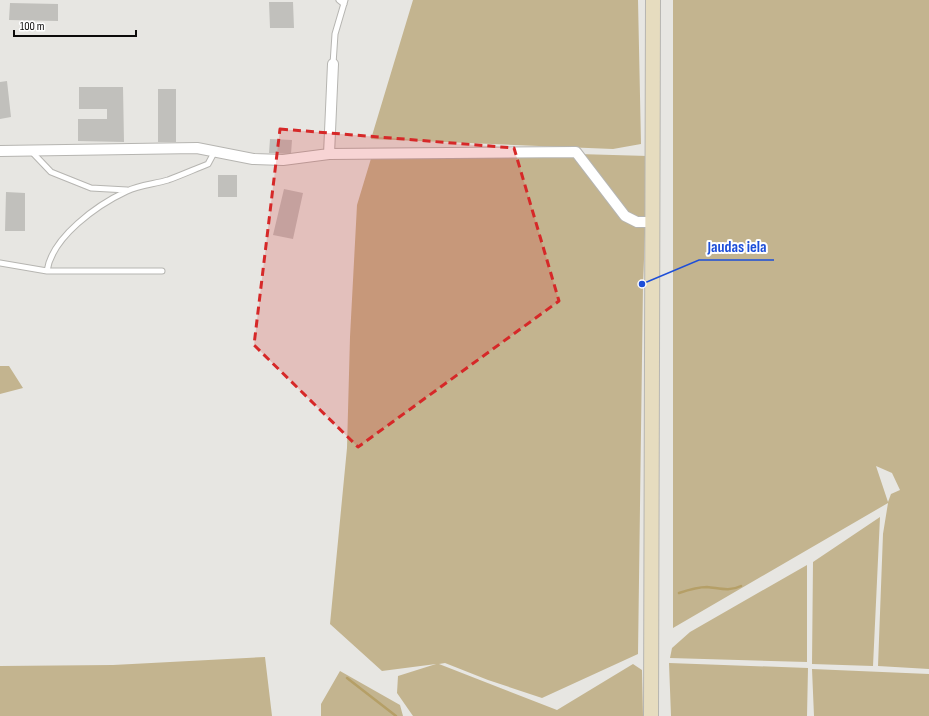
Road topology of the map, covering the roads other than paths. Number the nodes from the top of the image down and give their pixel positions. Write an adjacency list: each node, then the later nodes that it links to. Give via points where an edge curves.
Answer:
1 (339, 0): 3 (lane)
2 (653, 0): 10 (main road)
3 (345, 2): 4 (lane, via 335,34)
4 (333, 64): 8 (street)
5 (0, 151): 6 (street)
6 (31, 151): 7 (street, via 197,148); 9 (lane, via 51,172 91,188)
7 (214, 151): 8 (street, via 253,159 283,160); 9 (lane, via 208,164 168,180)
8 (329, 154): 10 (street, via 576,152 625,216 637,222)
9 (127, 190): 12 (lane, via 93,212 64,236 48,260)
10 (652, 222): 14 (main road)
11 (0, 263): 12 (lane)
12 (47, 270): 13 (lane)
13 (162, 271)
14 (651, 716)

